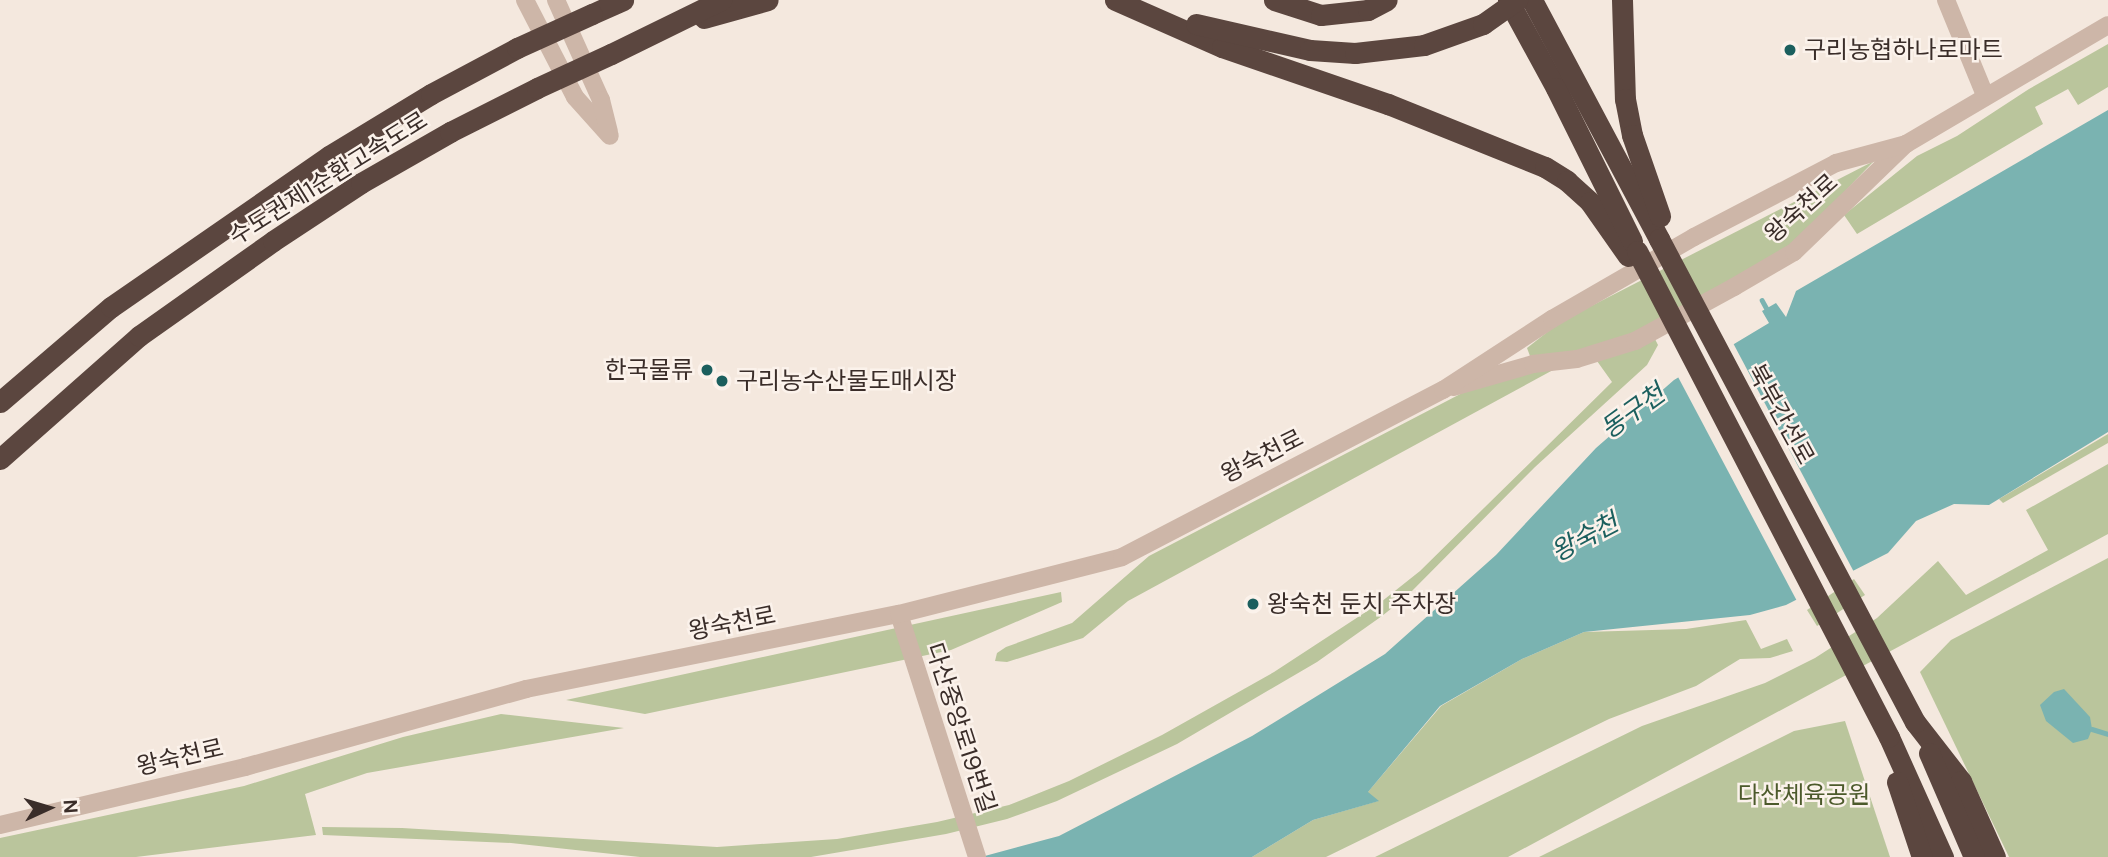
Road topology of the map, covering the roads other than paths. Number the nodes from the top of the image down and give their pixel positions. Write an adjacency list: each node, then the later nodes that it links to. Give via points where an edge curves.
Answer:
1 (525, 0): 2 (street, via 575,97 610,136 601,100)
2 (556, 0)
3 (623, 0): 22 (highway, 수도권제1순환고속도로, bridge, via 430,94 329,156 111,307)
4 (721, 0): 16 (highway, 수도권제1순환고속도로)
5 (768, 0): 16 (highway)
6 (1115, 0): 14 (highway)
7 (1274, 0): 8 (highway, via 1321,15 1368,10)
8 (1387, 0)
9 (1508, 0): 20 (highway, 북부간선로, via 1556,88)
10 (1517, 0): 14 (highway, bridge, via 1483,24 1424,45 1355,53 1310,50)
11 (1532, 0): 19 (highway)
12 (1622, 0): 19 (highway, via 1627,111)
13 (1946, 0): 17 (street)
14 (1149, 12): 20 (highway, via 1222,47 1388,104 1545,167 1590,202)
15 (2108, 25): 17 (street, 왕숙천로)
16 (659, 31): 23 (highway, 수도권제1순환고속도로, bridge, via 450,132 361,183 139,336)
17 (1985, 95): 18 (street, 왕숙천로)
18 (1906, 144): 21 (street, 왕숙천로, via 1836,163 1694,237 1552,319); 21 (street, 왕숙천로, via 1794,252 1635,341)
19 (1663, 236): 25 (highway, 북부간선로, bridge, via 1685,292)
20 (1632, 253): 26 (highway, 북부간선로, bridge, via 1660,294)
21 (1443, 390): 24 (street, 왕숙천로, via 1122,556)
22 (0, 401)
23 (0, 459)
24 (901, 621): 27 (street, 왕숙천로, via 526,689 245,767); 28 (street, 다산중앙로19번길)
25 (1916, 722): 31 (highway, 북부간선로); 32 (highway, via 1961,781)
26 (1892, 745): 29 (highway, via 1897,785); 30 (highway, 북부간선로)
27 (0, 825)
28 (976, 857)
29 (1922, 857)
30 (1944, 857)
31 (1974, 857)
32 (1994, 857)

